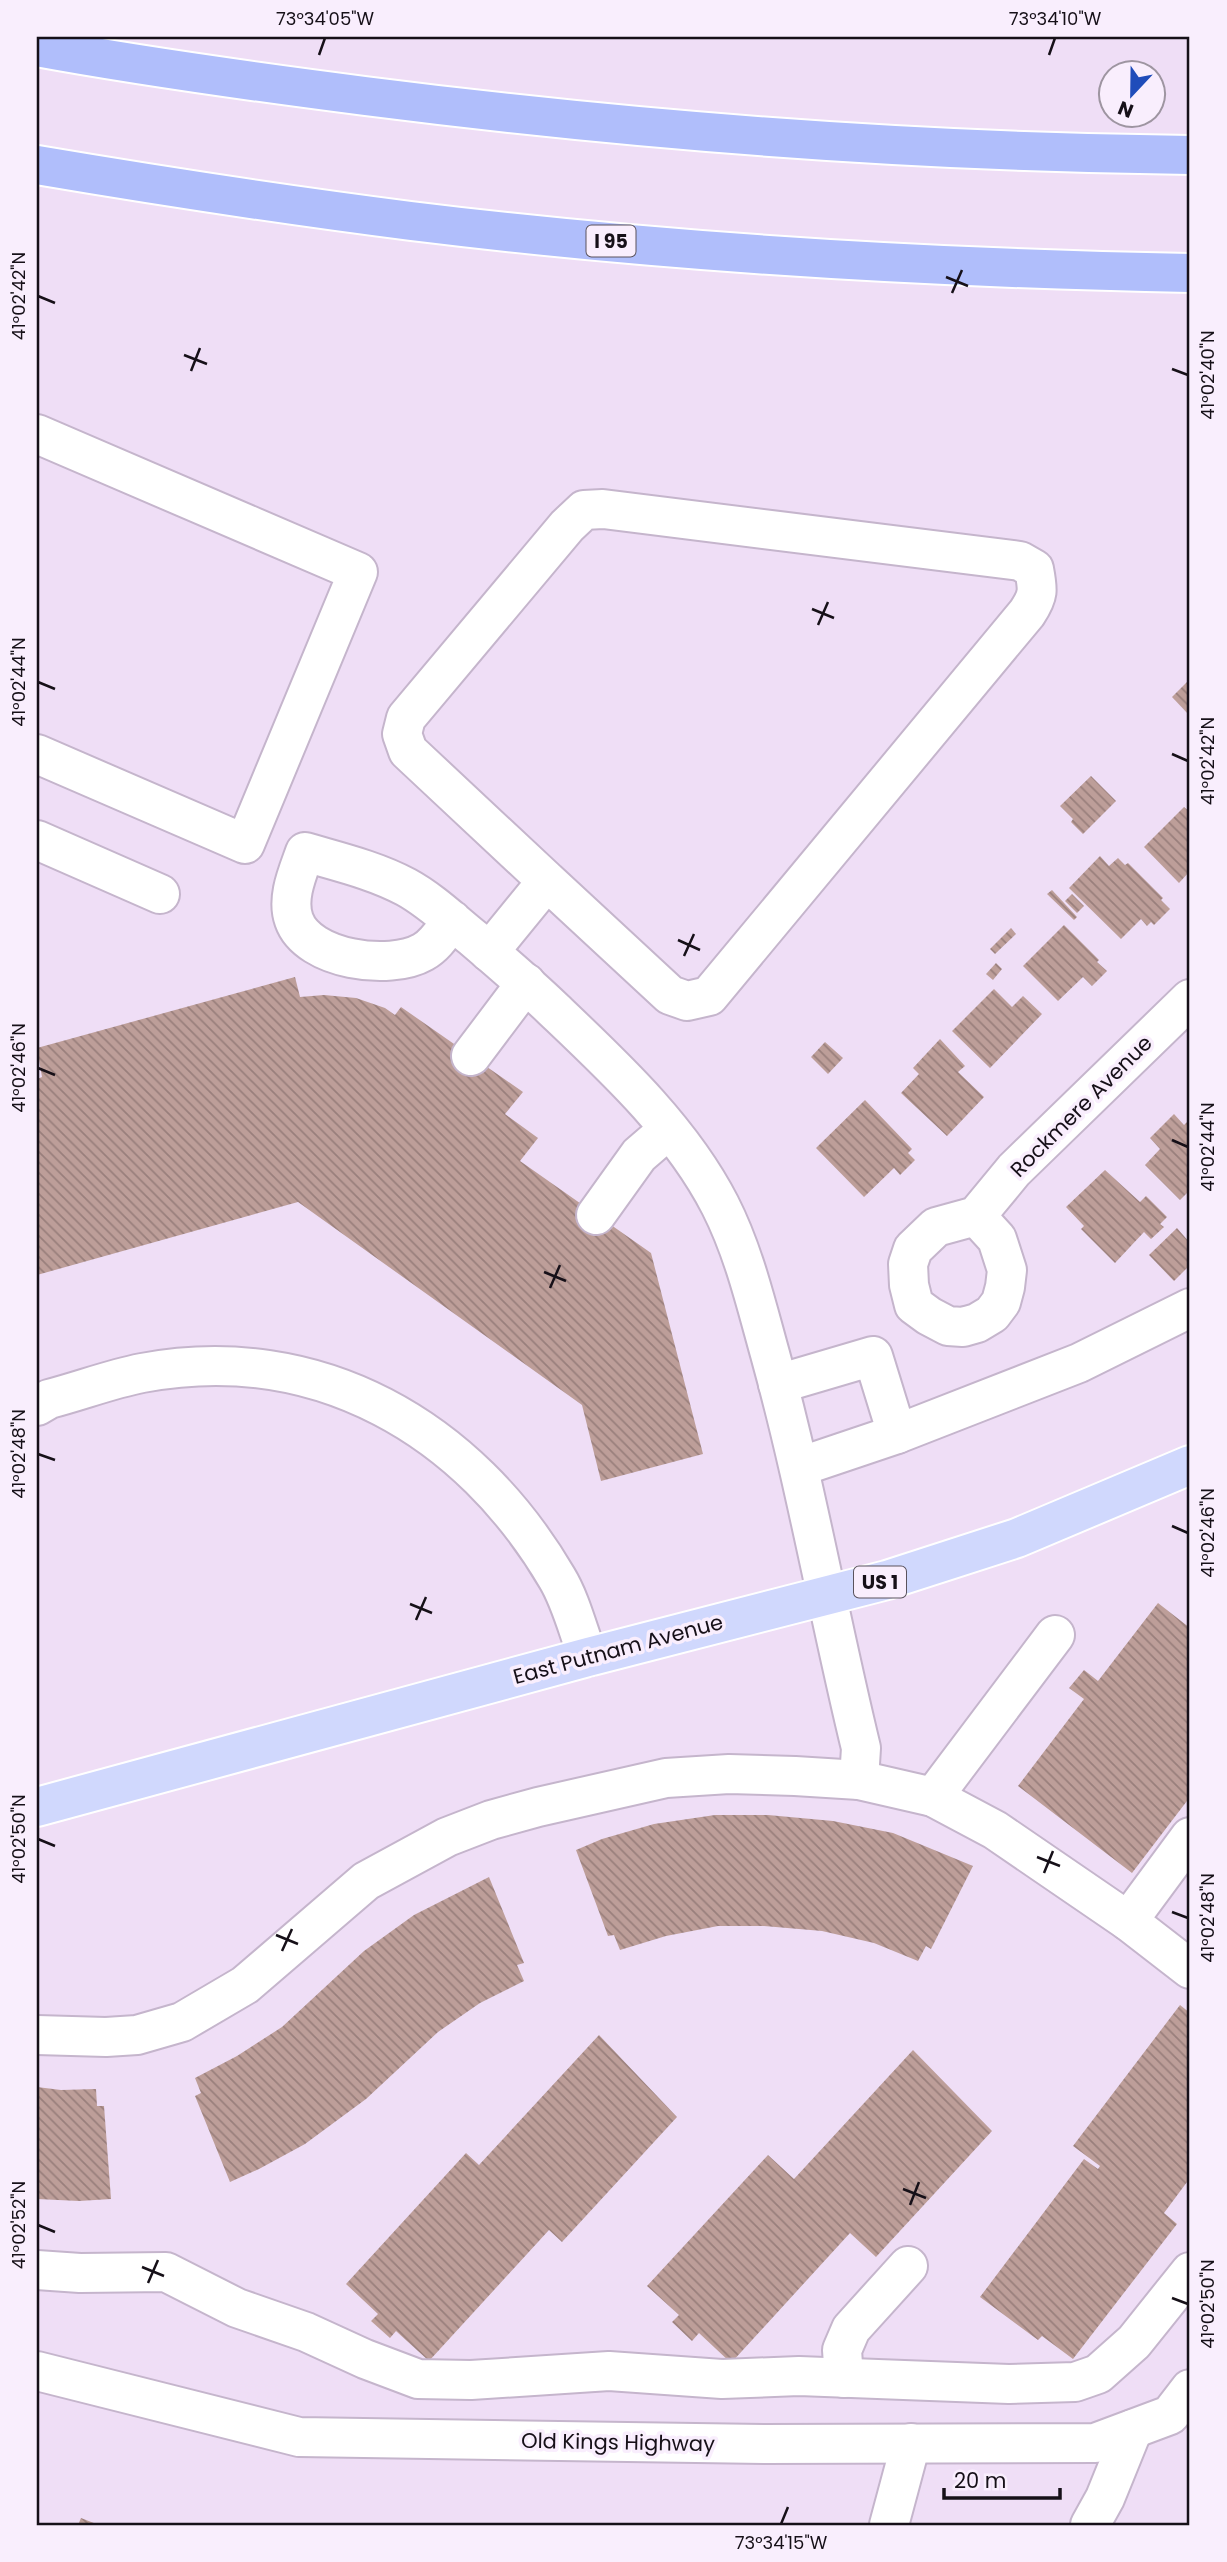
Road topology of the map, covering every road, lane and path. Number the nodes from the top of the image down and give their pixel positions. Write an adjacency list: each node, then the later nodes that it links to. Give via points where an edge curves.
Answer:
1 (37, 47): 2 (highway, via 246,80 600,123 882,145)
2 (1190, 156)
3 (37, 165): 4 (highway, I 95, via 273,202 555,236 981,267)
4 (1190, 273)
5 (37, 434): 6 (street, via 358,572 245,844)
6 (39, 761)
7 (37, 840): 9 (street)
8 (547, 881): 8 (street, via 670,995 687,1002 709,996 1027,613 1038,589 1034,569 1020,561 830,536 584,510 406,718 402,734 408,751); 11 (street)
9 (160, 894)
10 (452, 920): 11 (street)
11 (489, 952): 12 (street)
12 (526, 983): 14 (street); 15 (street, via 612,1066)
13 (1190, 999): 17 (street, Rockmere Avenue, via 1014,1170)
14 (471, 1056)
15 (668, 1130): 16 (street, via 639,1155); 19 (street, via 698,1168 735,1240)
16 (596, 1215)
17 (976, 1216)
18 (1190, 1308): 21 (street, via 1079,1363)
19 (778, 1384): 21 (street, via 873,1356); 23 (street)
20 (37, 1406): 26 (street, via 141,1373 187,1368 272,1372 360,1395 436,1439 505,1504 559,1581)
21 (897, 1434): 23 (street)
22 (1190, 1465): 24 (main road, East Putnam Avenue / US 1, via 1017,1538)
23 (799, 1467): 24 (street)
24 (827, 1596): 26 (main road, East Putnam Avenue / US 1); 27 (street, via 861,1748)
25 (1055, 1635): 28 (street)
26 (588, 1657): 29 (main road, East Putnam Avenue / US 1)
27 (859, 1780): 28 (street); 33 (street, via 729,1774 666,1778 491,1820 447,1836 366,1881 245,1985 182,2022 137,2035)
28 (933, 1797): 31 (street, via 995,1830)
29 (37, 1807)
30 (1190, 1837): 31 (street)
31 (1128, 1921): 32 (street)
32 (1190, 1969)
33 (37, 2035)
34 (908, 2266): 38 (street, via 851,2329 842,2350)
35 (37, 2270): 38 (street, via 166,2272 237,2308 418,2379 609,2371 722,2379)
36 (1190, 2272): 38 (street, via 1134,2342 1098,2374 1075,2382)
37 (37, 2371): 41 (street, Old Kings Highway, via 299,2437)
38 (844, 2378)
39 (1190, 2389): 40 (street, Old Kings Highway, via 1170,2415)
40 (1133, 2429): 41 (street, Old Kings Highway, via 1095,2443); 43 (street)
41 (911, 2443): 42 (street)
42 (888, 2525)
43 (1090, 2525)

